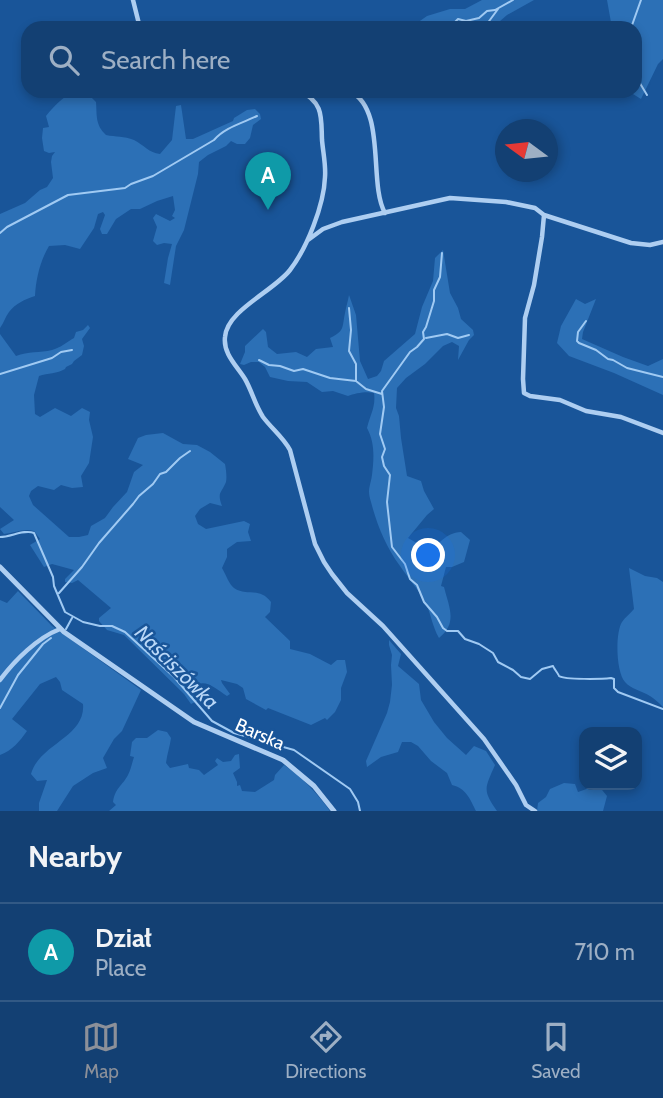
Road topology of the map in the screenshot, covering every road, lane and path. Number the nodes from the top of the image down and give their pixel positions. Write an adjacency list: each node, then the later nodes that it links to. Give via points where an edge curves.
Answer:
1 (133, 0): 2 (street)
2 (138, 21)
3 (311, 98): 7 (street, via 322,117 326,174 324,194)
4 (359, 98): 5 (street, via 371,126 380,205)
5 (385, 213): 6 (street, via 450,198 506,202 535,208); 7 (street, via 342,222)
6 (544, 215): 8 (street, via 631,243); 9 (street, via 525,318 524,393 621,417)
7 (307, 240): 14 (street, via 284,278 232,319 225,349 260,413 290,450 315,544 328,568 484,739 526,805)
8 (663, 242)
9 (663, 433)
10 (0, 567): 11 (street, Barska)
11 (60, 628): 12 (street, via 34,645); 13 (street, Barska, via 194,722 283,761 314,786)
12 (0, 680)
13 (334, 811)
14 (535, 811)

